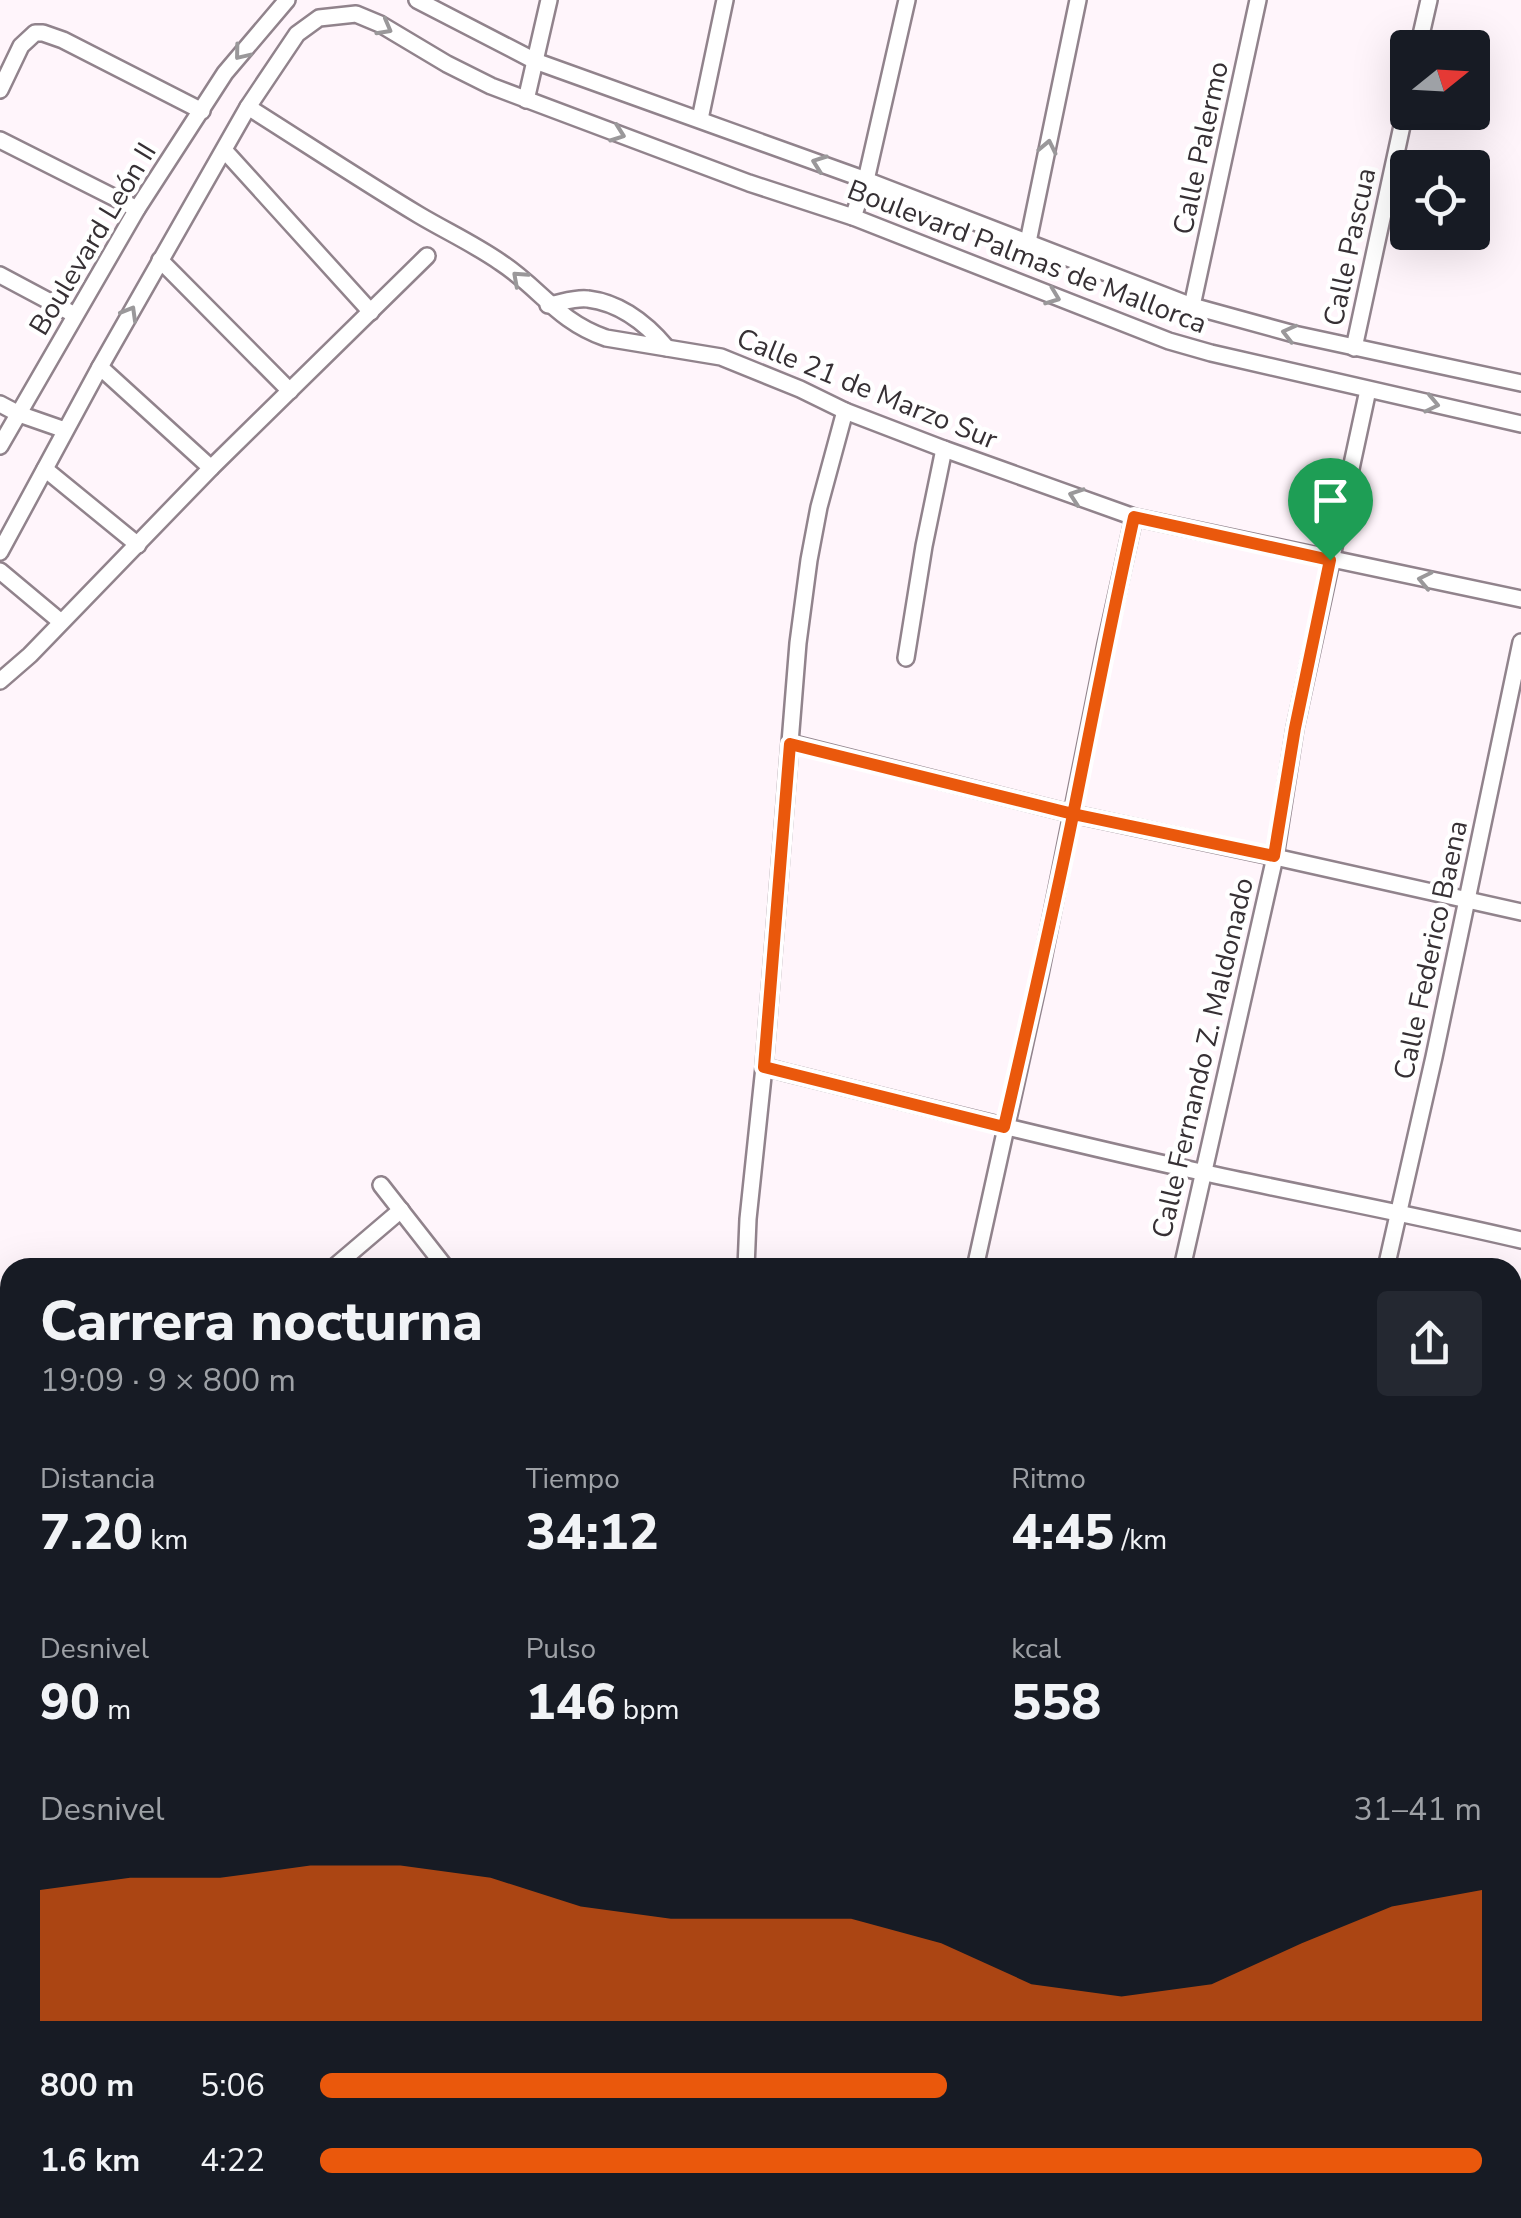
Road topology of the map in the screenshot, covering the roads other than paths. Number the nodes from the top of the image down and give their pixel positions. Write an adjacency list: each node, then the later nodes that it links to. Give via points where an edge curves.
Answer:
1 (417, 0): 10 (street, Boulevard Palmas de Mallorca)
2 (548, 0): 10 (street)
3 (726, 0): 15 (street)
4 (907, 0): 19 (street)
5 (1078, 0): 22 (street, one-way to 5)
6 (1258, 0): 27 (street, Calle Palermo)
7 (1428, 0): 9 (street)
8 (283, 2): 14 (street, Boulevard León II, one-way to 14)
9 (1422, 30)
10 (536, 61): 12 (street); 15 (street, Boulevard Palmas de Mallorca)
11 (0, 90): 14 (street, via 21,46 44,32)
12 (526, 100): 13 (street, Boulevard Palmas de Mallorca, one-way to 12, via 296,34 319,18 356,14); 21 (street, Boulevard Palmas de Mallorca, one-way to 21)
13 (248, 108): 18 (street); 26 (street, Calle 21 de Marzo Sur, one-way to 13, via 502,263)
14 (202, 111): 20 (street, Boulevard León II)
15 (700, 120): 19 (street, Boulevard Palmas de Mallorca, one-way to 15)
16 (1401, 130): 33 (street, Calle Pascua)
17 (0, 140): 20 (street)
18 (224, 151): 24 (street); 28 (street)
19 (866, 180): 21 (street); 22 (street, Boulevard Palmas de Mallorca)
20 (137, 209): 29 (street, Boulevard León II)
21 (853, 216): 36 (street, Boulevard Palmas de Mallorca, one-way to 36, via 1169,341)
22 (1028, 242): 27 (street, Boulevard Palmas de Mallorca)
23 (427, 256): 28 (street)
24 (160, 260): 34 (street, one-way to 24); 37 (street)
25 (0, 274): 29 (street)
26 (548, 305): 30 (street, via 585,298); 31 (street, Calle 21 de Marzo Sur, via 589,332)
27 (1192, 306): 33 (street, Boulevard Palmas de Mallorca, one-way to 27)
28 (371, 312): 37 (street)
29 (74, 315): 40 (street, Boulevard León II)
30 (636, 317): 31 (street); 32 (street)
31 (627, 341): 32 (street, Calle 21 de Marzo Sur)
32 (668, 348): 39 (street, Calle 21 de Marzo Sur, via 721,357)
33 (1354, 348): 35 (street, Boulevard Palmas de Mallorca)
34 (100, 367): 42 (street); 46 (street)
35 (1521, 382)
36 (1368, 390): 41 (street, Boulevard Palmas de Mallorca, one-way to 41); 50 (street, Calle Fernando Z. Maldonado)
37 (290, 392): 46 (street)
38 (0, 404): 40 (street)
39 (846, 411): 44 (street, Calle 21 de Marzo Sur); 57 (street, via 808,560)
40 (19, 414): 42 (street); 43 (street, Boulevard León II)
41 (1521, 424)
42 (65, 430): 45 (street)
43 (0, 446)
44 (944, 449): 47 (street, Calle 21 de Marzo Sur, one-way to 44); 55 (street)
45 (44, 468): 48 (street); 49 (street)
46 (211, 468): 48 (street)
47 (1134, 517): 50 (street, Calle 21 de Marzo Sur); 58 (street)
48 (138, 545): 53 (street)
49 (0, 552)
50 (1330, 560): 52 (street, Calle 21 de Marzo Sur, one-way to 50); 59 (street, Calle Fernando Z. Maldonado)
51 (0, 570): 53 (street)
52 (1521, 599)
53 (61, 622): 56 (street)
54 (1521, 642): 60 (street, Calle Federico Baena)
55 (906, 658)
56 (0, 681)
57 (790, 744): 58 (street); 62 (street)
58 (1073, 814): 59 (street); 63 (street)
59 (1274, 856): 60 (street); 64 (street, Calle Fernando Z. Maldonado)
60 (1468, 902): 61 (street); 67 (street, Calle Federico Baena)
61 (1521, 912)
62 (764, 1067): 63 (street); 71 (street)
63 (1004, 1127): 64 (street); 72 (street)
64 (1202, 1172): 67 (street); 73 (street, Calle Fernando Z. Maldonado)
65 (381, 1185): 66 (street)
66 (401, 1210): 69 (street); 70 (street)
67 (1400, 1212): 68 (street); 74 (street, Calle Federico Baena)
68 (1521, 1240)
69 (345, 1258)
70 (438, 1258)
71 (746, 1258)
72 (976, 1258)
73 (1184, 1258)
74 (1388, 1258)

